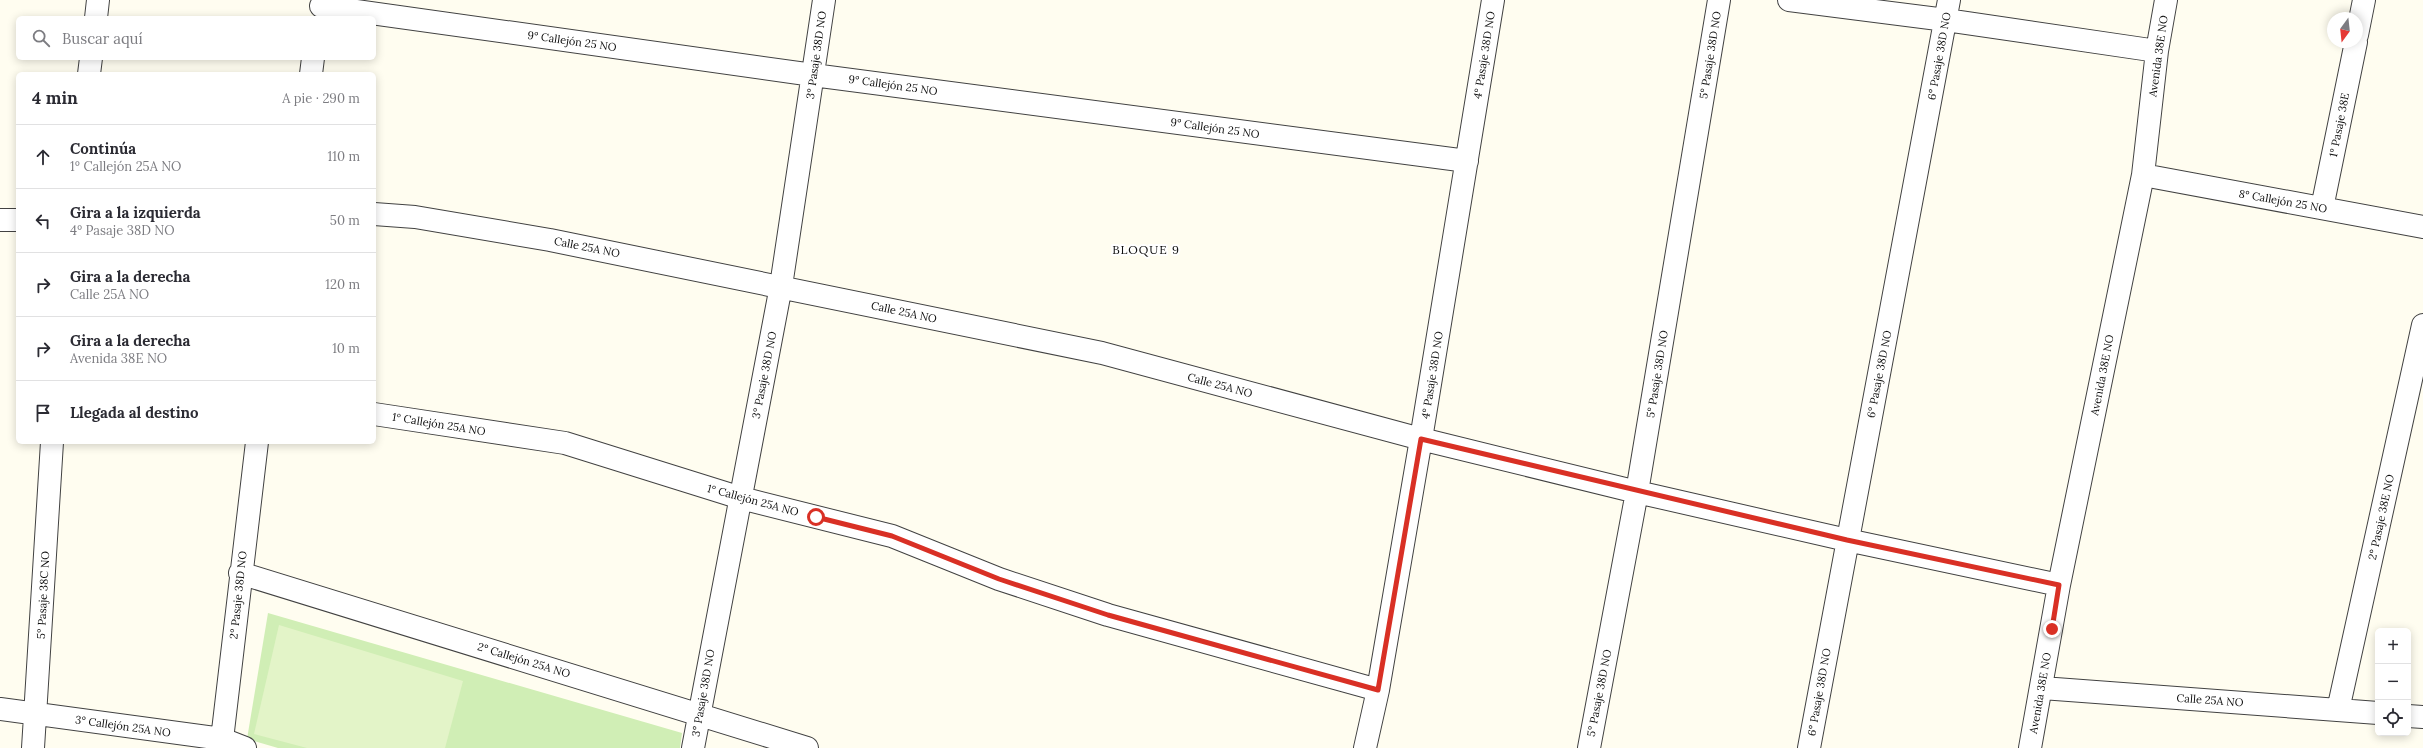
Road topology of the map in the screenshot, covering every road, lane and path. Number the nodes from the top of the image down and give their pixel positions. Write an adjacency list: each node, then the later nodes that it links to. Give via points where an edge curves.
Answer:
1 (98, 0): 11 (street)
2 (824, 0): 18 (street, 3° Pasaje 38D NO)
3 (1493, 0): 19 (street, 4° Pasaje 38D NO)
4 (1719, 0): 32 (street, 5° Pasaje 38D NO)
5 (1789, 0): 9 (street)
6 (2166, 0): 13 (street, Avenida 38E NO)
7 (2364, 0): 10 (street)
8 (320, 8): 18 (street, 9° Callejón 25 NO)
9 (1947, 10): 13 (street); 34 (street, 6° Pasaje 38D NO)
10 (2362, 12)
11 (96, 16)
12 (2355, 48): 21 (street, 1° Pasaje 38E)
13 (2157, 51): 20 (street, Avenida 38E NO)
14 (91, 60): 16 (street)
15 (313, 60): 17 (street)
16 (89, 72)
17 (311, 72)
18 (813, 75): 19 (street, 9° Callejón 25 NO); 26 (street, 3° Pasaje 38D NO)
19 (1467, 161): 29 (street, 4° Pasaje 38D NO)
20 (2143, 175): 21 (street, 8° Callejón 25 NO); 36 (street, Avenida 38E NO)
21 (2322, 208): 25 (street, 8° Callejón 25 NO)
22 (376, 214): 26 (street, Calle 25A NO, via 415,217 550,240)
23 (0, 220): 24 (street)
24 (16, 220)
25 (2423, 227)
26 (781, 286): 29 (street, Calle 25A NO, via 1102,353); 33 (street, 3° Pasaje 38D NO)
27 (2423, 325): 40 (street, 2° Pasaje 38E NO)
28 (376, 414): 33 (street, 1° Callejón 25A NO, via 565,443)
29 (1421, 439): 32 (street, Calle 25A NO); 38 (street, 4° Pasaje 38D NO)
30 (52, 444): 43 (street, 5° Pasaje 38C NO)
31 (257, 444): 35 (street, 2° Pasaje 38D NO)
32 (1637, 492): 34 (street, Calle 25A NO); 52 (street, 5° Pasaje 38D NO)
33 (741, 498): 38 (street, 1° Callejón 25A NO, via 892,536 999,579 1108,615); 41 (street, 3° Pasaje 38D NO)
34 (1847, 540): 36 (street, Calle 25A NO); 53 (street, 6° Pasaje 38D NO)
35 (240, 573): 41 (street, 2° Callejón 25A NO); 46 (street, 2° Pasaje 38D NO)
36 (2059, 585): 37 (street, Avenida 38E NO)
37 (2042, 688): 40 (street, Calle 25A NO); 54 (street, Avenida 38E NO)
38 (1378, 690): 51 (street, 4° Pasaje 38D NO)
39 (0, 709): 43 (street, 3° Callejón 25A NO)
40 (2338, 710): 42 (street, Calle 25A NO)
41 (699, 713): 49 (street, 3° Pasaje 38D NO); 50 (street, 2° Callejón 25A NO)
42 (2375, 713)
43 (37, 714): 46 (street, 3° Callejón 25A NO); 47 (street, 5° Pasaje 38C NO)
44 (2411, 716): 45 (street)
45 (2423, 717)
46 (222, 744): 48 (street, 3° Callejón 25A NO)
47 (33, 748)
48 (245, 748)
49 (693, 748)
50 (807, 748)
51 (1365, 748)
52 (1589, 748)
53 (1809, 748)
54 (2030, 748)

